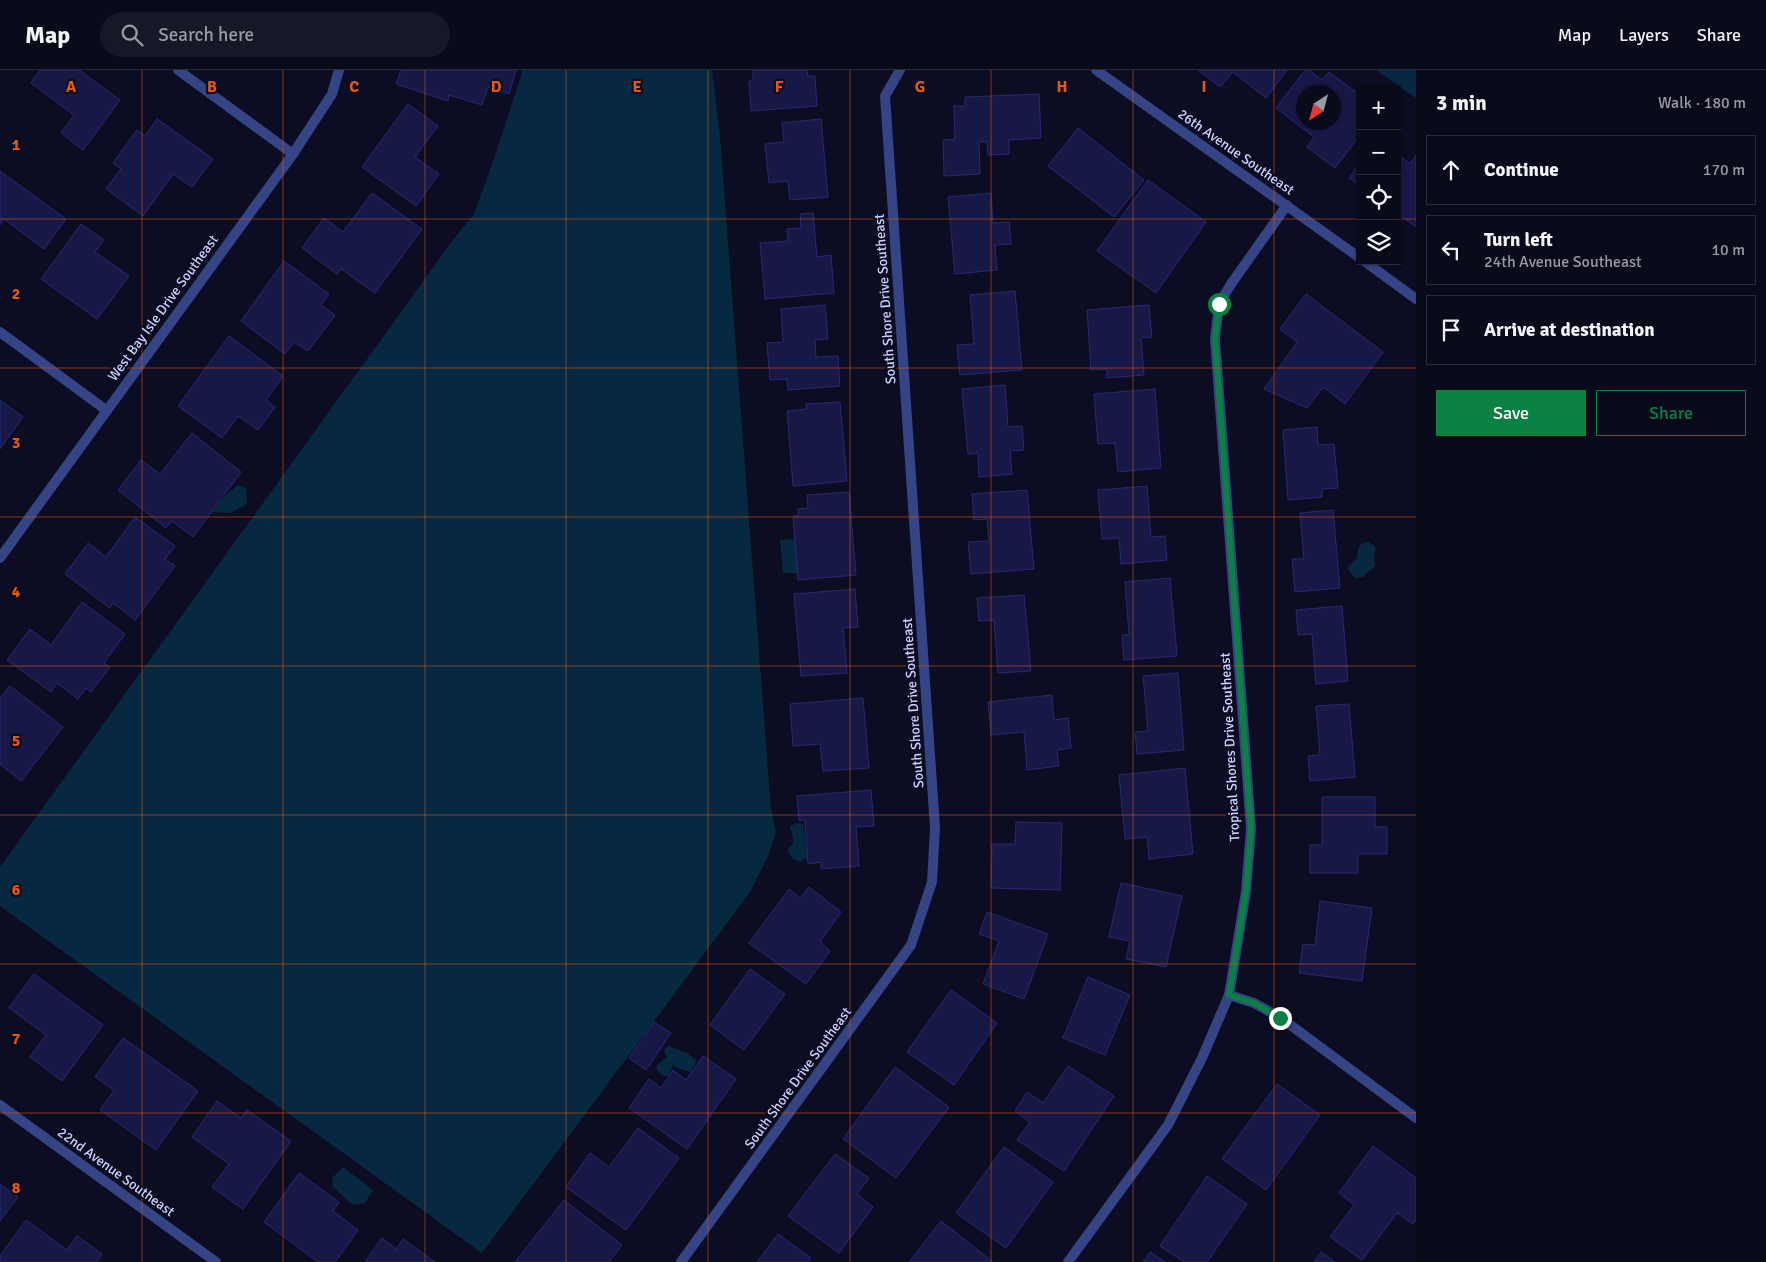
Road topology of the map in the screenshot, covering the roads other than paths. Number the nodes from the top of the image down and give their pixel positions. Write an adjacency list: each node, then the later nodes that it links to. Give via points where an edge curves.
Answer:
1 (178, 70): 5 (street)
2 (339, 70): 5 (street, West Bay Isle Drive Southeast, via 332,94)
3 (900, 70): 17 (street, South Shore Drive Southeast, via 885,96 935,828 932,882 911,945)
4 (1096, 70): 6 (street, 26th Avenue Southeast)
5 (293, 154): 11 (street, West Bay Isle Drive Southeast)
6 (1287, 205): 7 (street, 26th Avenue Southeast); 13 (street, Tropical Shores Drive Southeast, via 1219,304 1215,339 1251,829 1246,891)
7 (1356, 255)
8 (1369, 265): 9 (street)
9 (1416, 299)
10 (0, 332): 11 (street)
11 (106, 410): 12 (street, West Bay Isle Drive Southeast)
12 (0, 558)
13 (1229, 995): 15 (street, via 1254,1003 1280,1018); 18 (street, Tropical Shores Drive Southeast, via 1168,1125)
14 (0, 1105): 16 (street, 22nd Avenue Southeast)
15 (1416, 1118)
16 (216, 1262)
17 (681, 1262)
18 (1068, 1262)

